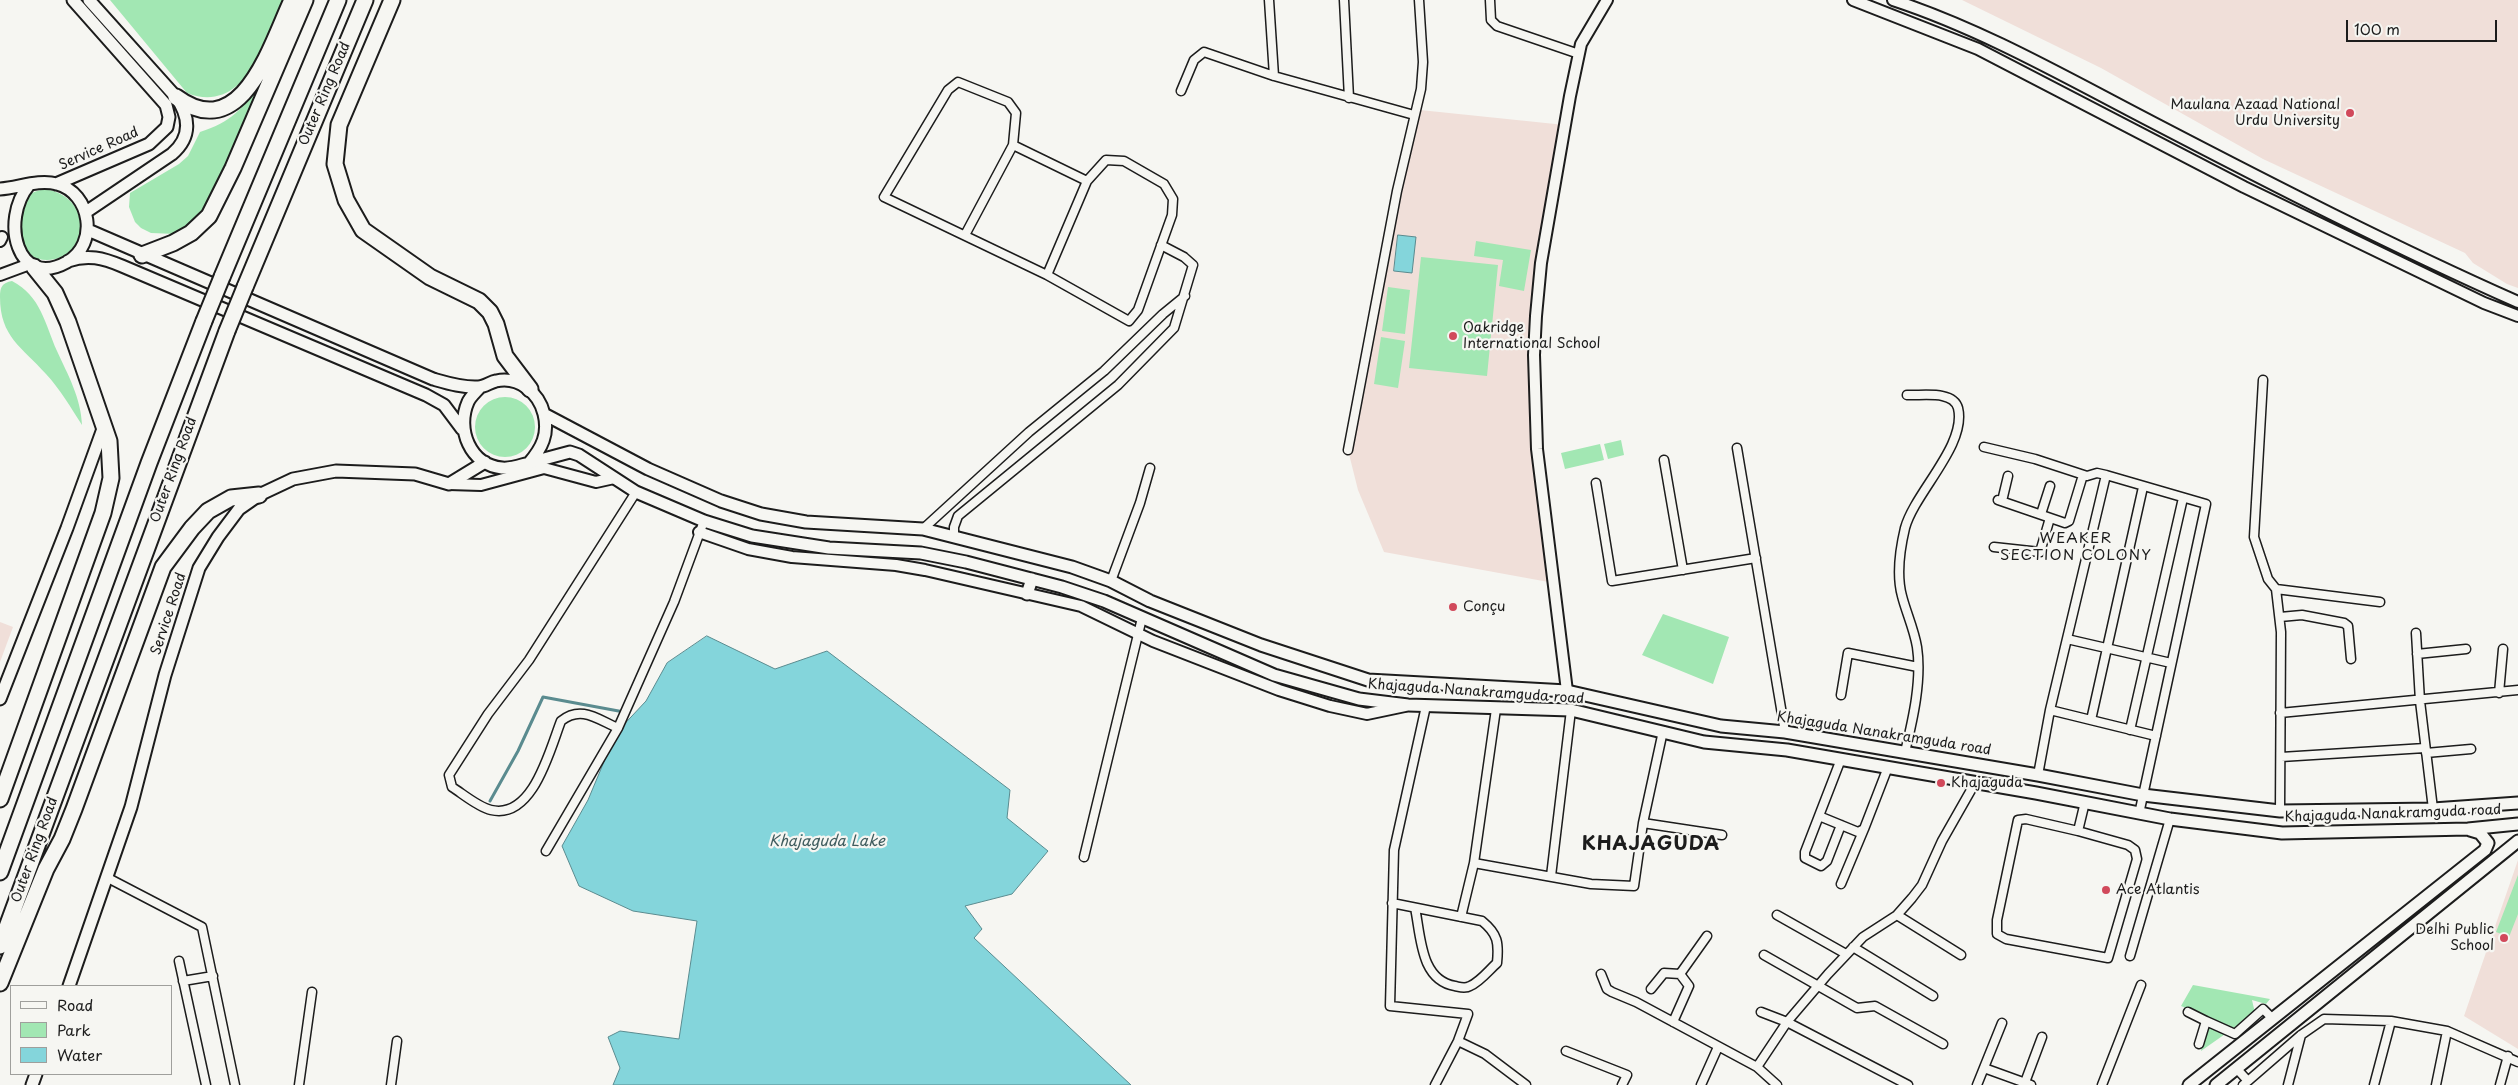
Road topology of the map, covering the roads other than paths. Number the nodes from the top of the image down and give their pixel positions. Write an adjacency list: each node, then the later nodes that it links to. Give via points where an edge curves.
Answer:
1 (73, 0): 24 (main road, Service Road, via 166,106 168,117 167,127 149,144)
2 (89, 0): 18 (main road)
3 (292, 0): 18 (highway, via 259,72 244,95 208,111 196,109)
4 (305, 0): 32 (highway, via 209,216 191,233)
5 (338, 0): 138 (highway, Outer Ring Road, bridge, via 204,321)
6 (365, 0): 148 (highway, Outer Ring Road, bridge, via 227,331)
7 (392, 0): 42 (highway, via 339,125 335,164 346,200 363,230 430,277 479,301 490,312 505,356)
8 (1269, 0): 16 (street)
9 (1344, 0): 19 (street)
10 (1419, 0): 20 (street, via 1423,76)
11 (1490, 0): 15 (street, via 1491,20 1497,26)
12 (1607, 0): 15 (street)
13 (1853, 0): 39 (street, via 1978,49 2244,187 2484,303)
14 (1893, 0): 38 (street, via 1983,35 2293,195)
15 (1579, 54): 93 (street, via 1541,263 1534,355 1537,449)
16 (1274, 76): 17 (street, via 1204,52 1194,60); 19 (street)
17 (1181, 91)
18 (176, 97): 27 (main road, via 186,115 183,145 157,166)
19 (1349, 98): 20 (street)
20 (1414, 115): 49 (street)
21 (1012, 145): 22 (street); 29 (street); 29 (street, via 1016,121 1013,106 965,83 954,84 884,197)
22 (1087, 181): 31 (street, via 1106,160 1124,161 1164,184 1174,206); 36 (street)
23 (30, 184): 24 (main road); 25 (main road); 26 (main road)
24 (56, 184): 27 (main road, via 79,199)
25 (0, 189)
26 (6, 205)
27 (86, 212): 28 (main road)
28 (88, 230): 32 (main road); 33 (main road, via 81,248)
29 (965, 235): 36 (street)
30 (1, 236): 34 (main road, via 8,250)
31 (1160, 247): 36 (street, via 1138,310 1129,321); 37 (street, via 1193,266)
32 (142, 255): 41 (main road, via 433,379)
33 (68, 262): 34 (main road, via 52,268); 46 (main road, via 82,256 106,259 426,395 444,405)
34 (30, 266): 35 (street); 45 (highway, via 55,293)
35 (0, 275)
36 (1047, 275)
37 (1185, 296): 68 (street); 70 (street, via 1174,328 1118,385 958,516)
38 (2518, 302)
39 (2518, 316)
40 (2263, 380): 76 (street, via 2254,537 2268,579)
41 (480, 387): 42 (main road, via 496,381 514,381); 46 (main road, via 468,400 463,417)
42 (530, 389): 44 (main road, via 540,400)
43 (1907, 395): 91 (street, via 1952,399 1958,408 1959,419 1953,442 1915,504 1900,552 1901,593 1917,646)
44 (544, 414): 52 (main road, via 543,444); 68 (main road, Khajaguda Nanakramguda road, via 648,469 721,501 761,514 806,522)
45 (104, 426): 96 (main road); 119 (highway, via 111,453 108,496)
46 (465, 435): 51 (main road, via 474,454)
47 (1984, 446): 54 (street)
48 (1737, 448): 72 (street)
49 (1348, 450)
50 (1664, 460): 73 (street)
51 (485, 462): 52 (main road, via 503,468); 59 (main road)
52 (529, 463): 57 (main road, Khajaguda Nanakramguda road, via 570,452 580,455)
53 (1150, 468): 75 (street)
54 (2083, 475): 55 (street); 66 (street, via 2068,522)
55 (2106, 475): 61 (street); 83 (street)
56 (2008, 476): 65 (street, via 2000,500)
57 (614, 478): 59 (street, via 596,482 544,468 481,486); 62 (main road, Khajaguda Nanakramguda road)
58 (1596, 483): 73 (street, via 1612,581)
59 (449, 484): 63 (main road, Service Road, via 415,474 336,471 293,479)
60 (2050, 486): 65 (street)
61 (2143, 487): 64 (street); 84 (street)
62 (636, 492): 67 (main road, Khajaguda Nanakramguda road); 105 (street, via 530,660 450,770 449,780 452,786 490,810 507,810 530,794 561,721 567,716 574,712 584,713)
63 (259, 495): 140 (main road, Service Road, via 240,508 199,568 165,675 131,807); 159 (highway, via 231,498 208,511 163,567 74,809)
64 (2183, 498): 88 (street); 90 (street, via 2206,504)
65 (2041, 514): 66 (street)
66 (2050, 518): 71 (street, via 2040,552)
67 (704, 521): 69 (street); 74 (main road, Khajaguda Nanakramguda road, via 792,544 921,553)
68 (923, 529): 70 (main road, Khajaguda Nanakramguda road)
69 (699, 532): 77 (street, via 748,549 792,557 925,570); 105 (street, via 674,602)
70 (954, 537): 75 (main road, Khajaguda Nanakramguda road, via 1072,567)
71 (1994, 547)
72 (1756, 558): 73 (street); 108 (street)
73 (1683, 570)
74 (1032, 579): 77 (main road); 80 (main road, Khajaguda Nanakramguda road, via 1098,599)
75 (1111, 581): 93 (main road, Khajaguda Nanakramguda road, via 1181,614 1261,645 1368,680)
76 (2276, 589): 78 (street); 79 (street)
77 (1027, 594): 81 (street, via 1092,609)
78 (2380, 602)
79 (2280, 617): 89 (street, via 2302,615 2344,623 2348,626); 103 (street)
80 (1142, 618): 81 (street); 98 (main road, Khajaguda Nanakramguda road, via 1293,681 1359,699)
81 (1138, 633): 98 (street, via 1279,690 1330,706 1367,714); 136 (street)
82 (2416, 633): 87 (street)
83 (2066, 639): 84 (street); 102 (street)
84 (2107, 648): 88 (street); 104 (street)
85 (2466, 649): 87 (street)
86 (2503, 649): 94 (street)
87 (2417, 654): 97 (street)
88 (2147, 657): 90 (street); 106 (street)
89 (2350, 659)
90 (2172, 663): 109 (street)
91 (1918, 667): 95 (street, via 1848,653); 112 (street)
92 (2518, 690): 94 (street)
93 (1567, 691): 108 (main road, Khajaguda Nanakramguda road, via 1721,726)
94 (2500, 693): 97 (street)
95 (1841, 695)
96 (0, 699)
97 (2420, 701): 103 (street); 111 (street)
98 (1408, 705): 99 (main road, Khajaguda Nanakramguda road)
99 (1426, 706): 100 (main road, Khajaguda Nanakramguda road); 142 (street, via 1398,828)
100 (1496, 709): 101 (main road, Khajaguda Nanakramguda road); 137 (street)
101 (1571, 710): 107 (main road, Khajaguda Nanakramguda road); 139 (street)
102 (2050, 710): 104 (street); 116 (street)
103 (2280, 713): 113 (street)
104 (2090, 720): 106 (street)
105 (618, 728): 135 (street)
106 (2130, 730): 109 (street)
107 (1663, 731): 114 (main road, Khajaguda Nanakramguda road, via 1704,742); 127 (street)
108 (1786, 732): 112 (main road, Khajaguda Nanakramguda road)
109 (2156, 736): 118 (street)
110 (2472, 749): 111 (street)
111 (2426, 751): 113 (street); 122 (street)
112 (1905, 752): 116 (main road, Khajaguda Nanakramguda road)
113 (2281, 757): 123 (street)
114 (1841, 759): 115 (main road, Khajaguda Nanakramguda road); 125 (street)
115 (1888, 767): 117 (main road, Khajaguda Nanakramguda road); 130 (street)
116 (2038, 775): 118 (main road, Khajaguda Nanakramguda road)
117 (1975, 783): 120 (main road, Khajaguda Nanakramguda road); 145 (street, via 1942,841 1922,885)
118 (2142, 795): 123 (main road, Khajaguda Nanakramguda road); 124 (street)
119 (0, 799)
120 (2085, 802): 124 (main road, Khajaguda Nanakramguda road); 132 (street)
121 (2518, 803): 122 (main road, Khajaguda Nanakramguda road)
122 (2433, 810): 123 (main road, Khajaguda Nanakramguda road)
123 (2280, 811)
124 (2139, 814): 126 (main road, Khajaguda Nanakramguda road)
125 (1819, 816): 129 (street); 129 (street, via 1805,858 1821,866 1827,861)
126 (2170, 819): 131 (main road, Khajaguda Nanakramguda road, via 2282,833); 153 (street)
127 (1644, 823): 133 (street); 139 (street, via 1634,886 1591,884)
128 (2518, 824): 131 (main road, Khajaguda Nanakramguda road)
129 (1841, 825): 130 (street, via 1858,832)
130 (1864, 829): 141 (street)
131 (2468, 829): 168 (main road, via 2480,833 2488,843 2485,850)
132 (2078, 831): 132 (street, via 2128,845 2135,850 2137,859 2108,958 2006,939 1997,934 1997,920 2018,820)
133 (1722, 835)
134 (2518, 841): 184 (main road)
135 (546, 851)
136 (1084, 857)
137 (1474, 863): 139 (street); 146 (street)
138 (0, 872)
139 (1551, 876)
140 (106, 877): 157 (street, via 202,927); 161 (main road, Service Road)
141 (1841, 884)
142 (1392, 903): 143 (street); 178 (street, via 1390,1006 1468,1014)
143 (1415, 908): 146 (street); 146 (street, via 1423,955 1429,967 1447,985 1463,988 1471,986 1497,963 1498,951 1493,930 1482,921)
144 (1777, 915): 150 (street)
145 (1897, 915): 149 (street); 152 (street)
146 (1462, 916)
147 (1707, 936): 156 (street)
148 (0, 946)
149 (1853, 947): 150 (street); 165 (street)
150 (1846, 954): 162 (street)
151 (1764, 955): 162 (street)
152 (1961, 955)
153 (2130, 956)
154 (179, 961): 158 (street)
155 (1601, 974): 171 (street, via 1612,992)
156 (1680, 974): 163 (street, via 1664,973); 171 (street, via 1689,986)
157 (212, 976): 158 (street); 193 (street)
158 (183, 981): 192 (street)
159 (0, 983)
160 (2141, 984): 203 (street)
161 (68, 985)
162 (1818, 986): 172 (street); 179 (street, via 1857,1008 1875,1006)
163 (1652, 990)
164 (312, 992): 194 (street)
165 (1933, 996)
166 (1761, 1012): 172 (street)
167 (2188, 1012): 169 (street)
168 (2272, 1018): 169 (street, via 2263,1009 2235,1034); 204 (main road)
169 (2206, 1021): 180 (street)
170 (2392, 1021): 174 (street); 175 (street, via 2324,1019); 207 (street)
171 (1673, 1022): 181 (street)
172 (1787, 1022): 186 (street); 201 (street)
173 (2002, 1023): 187 (street)
174 (2447, 1031): 183 (street); 208 (street)
175 (2300, 1035): 189 (street); 206 (street)
176 (2042, 1037): 191 (street)
177 (397, 1041): 195 (street)
178 (1458, 1041): 196 (street); 197 (street, via 1485,1054)
179 (1943, 1044)
180 (2199, 1044)
181 (1718, 1047): 186 (street); 199 (street)
182 (1566, 1051): 198 (street, via 1627,1075)
183 (2508, 1056): 185 (street); 209 (street)
184 (2248, 1059): 188 (main road); 189 (street)
185 (2518, 1062)
186 (1757, 1067): 200 (street)
187 (1984, 1068): 191 (street); 202 (street)
188 (2236, 1068): 190 (street); 205 (main road)
189 (2259, 1071): 190 (street)
190 (2246, 1083)
191 (2027, 1084)
192 (206, 1085)
193 (236, 1085)
194 (299, 1085)
195 (391, 1085)
196 (1434, 1085)
197 (1526, 1085)
198 (1622, 1085)
199 (1701, 1085)
200 (1776, 1085)
201 (1908, 1085)
202 (1977, 1085)
203 (2102, 1085)
204 (2189, 1085)
205 (2216, 1085)
206 (2288, 1085)
207 (2374, 1085)
208 (2436, 1085)
209 (2500, 1085)

